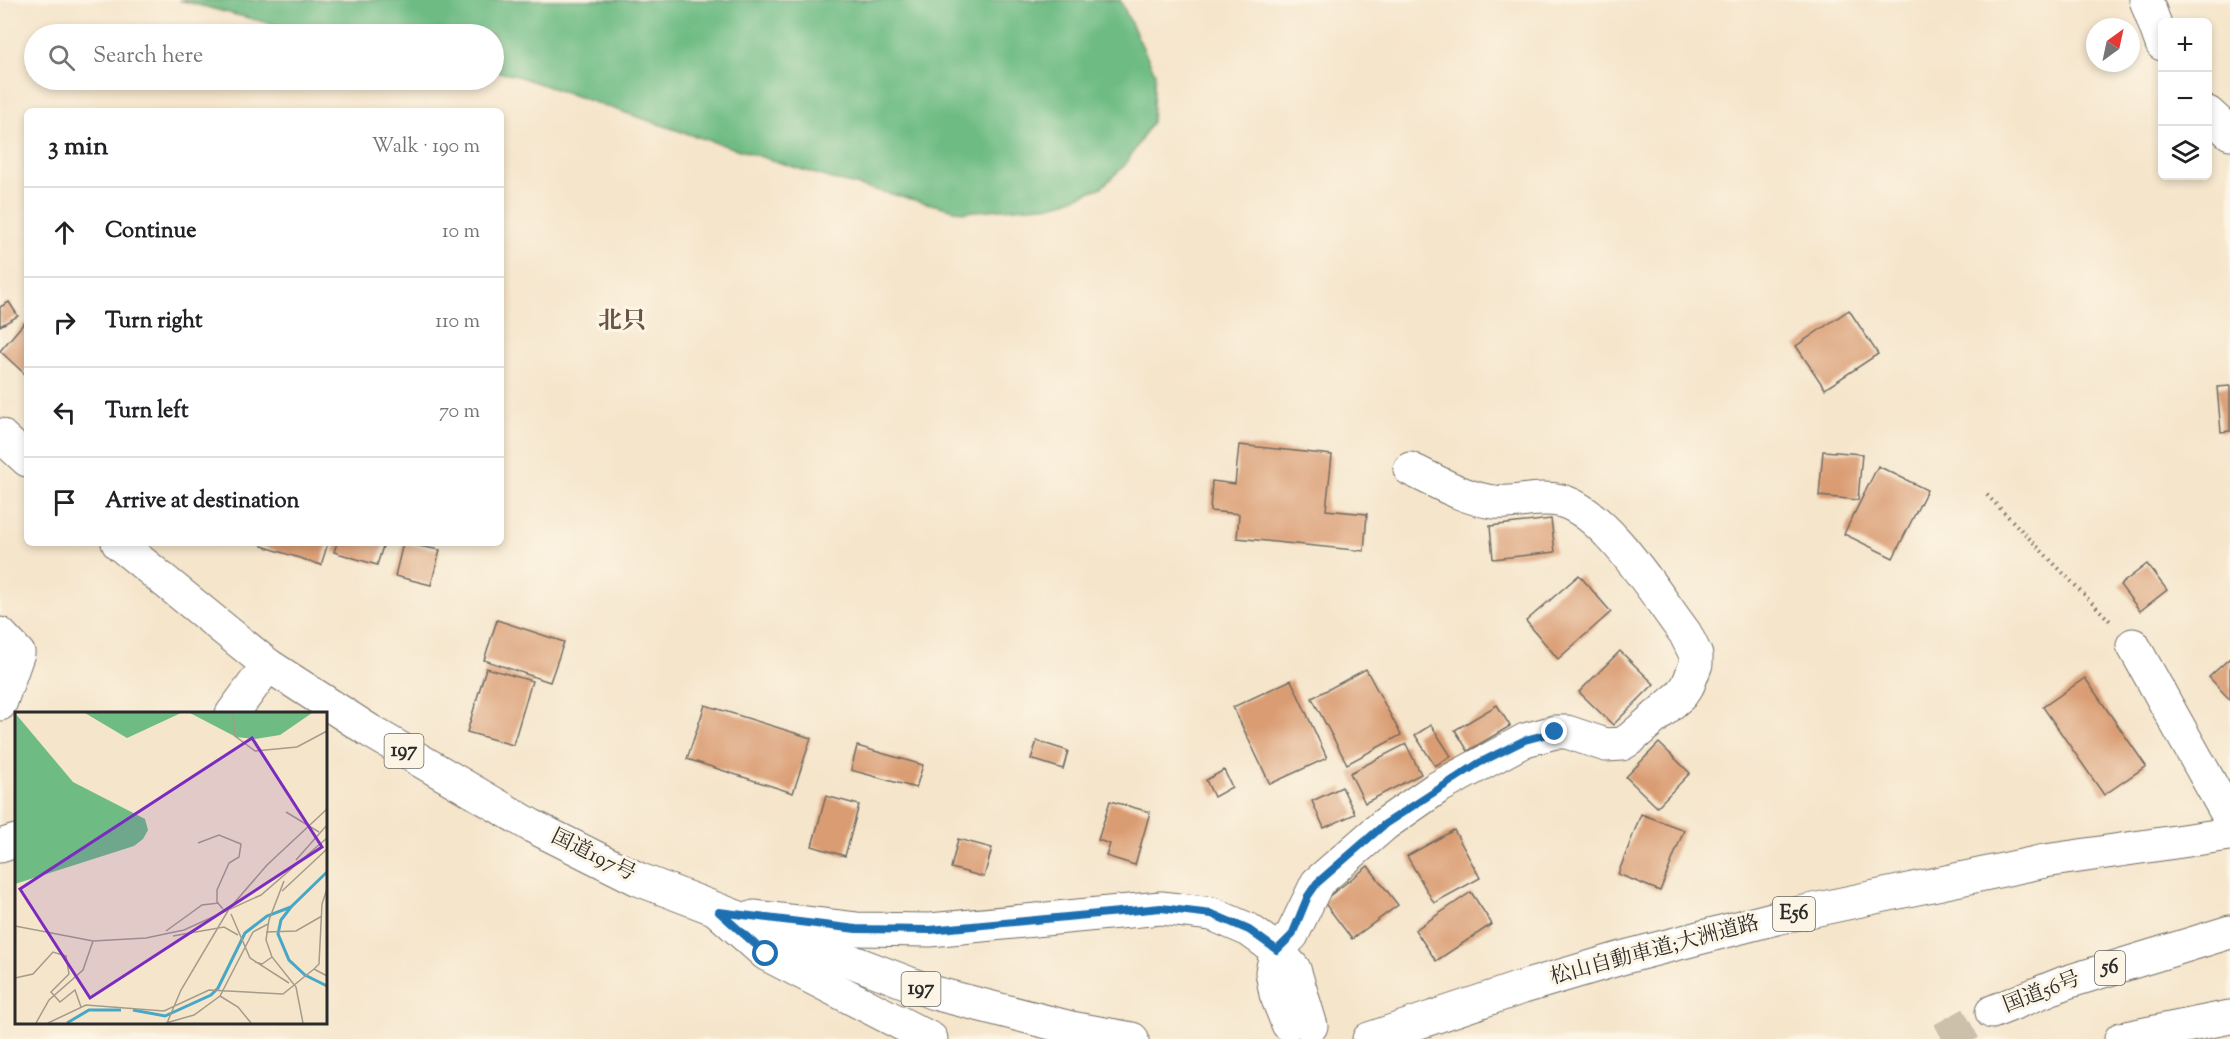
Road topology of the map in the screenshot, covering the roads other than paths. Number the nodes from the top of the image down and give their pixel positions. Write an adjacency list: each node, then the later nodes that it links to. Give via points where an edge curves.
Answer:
1 (2146, 0): 2 (main road)
2 (2158, 31)
3 (2212, 117): 4 (main road)
4 (2230, 133)
5 (0, 435): 6 (main road)
6 (24, 457)
7 (1410, 469): 20 (main road, via 1478,499 1512,503 1561,500 1596,521 1692,643 1696,655 1694,674 1681,695 1622,744 1606,745 1567,732 1542,734 1437,788 1385,824 1317,883 1292,935)
8 (122, 546): 11 (main road, 国道197号 / 197)
9 (0, 634): 12 (main road, via 18,653)
10 (2133, 645): 14 (main road)
11 (268, 665): 13 (main road); 18 (main road, 国道197号 / 197, via 370,731 532,826 638,879)
12 (0, 704)
13 (233, 712)
14 (2230, 819)
15 (2230, 834): 26 (main road, 松山自動車道;大洲道路 / E56, via 2045,861 1776,918 1517,989)
16 (15, 841): 17 (main road)
17 (0, 846)
18 (719, 912): 20 (main road, via 856,929 930,930 1161,908 1212,914 1249,930); 24 (main road, via 766,954); 25 (main road, 国道197号 / 197, via 934,993)
19 (2230, 932): 21 (main road, 国道56号 / 56, via 2064,983)
20 (1277, 950): 23 (main road, via 1272,972 1276,994)
21 (1992, 1012)
22 (2230, 1017): 27 (main road)
23 (1299, 1025)
24 (930, 1039)
25 (1131, 1039)
26 (1370, 1039)
27 (2121, 1039)

